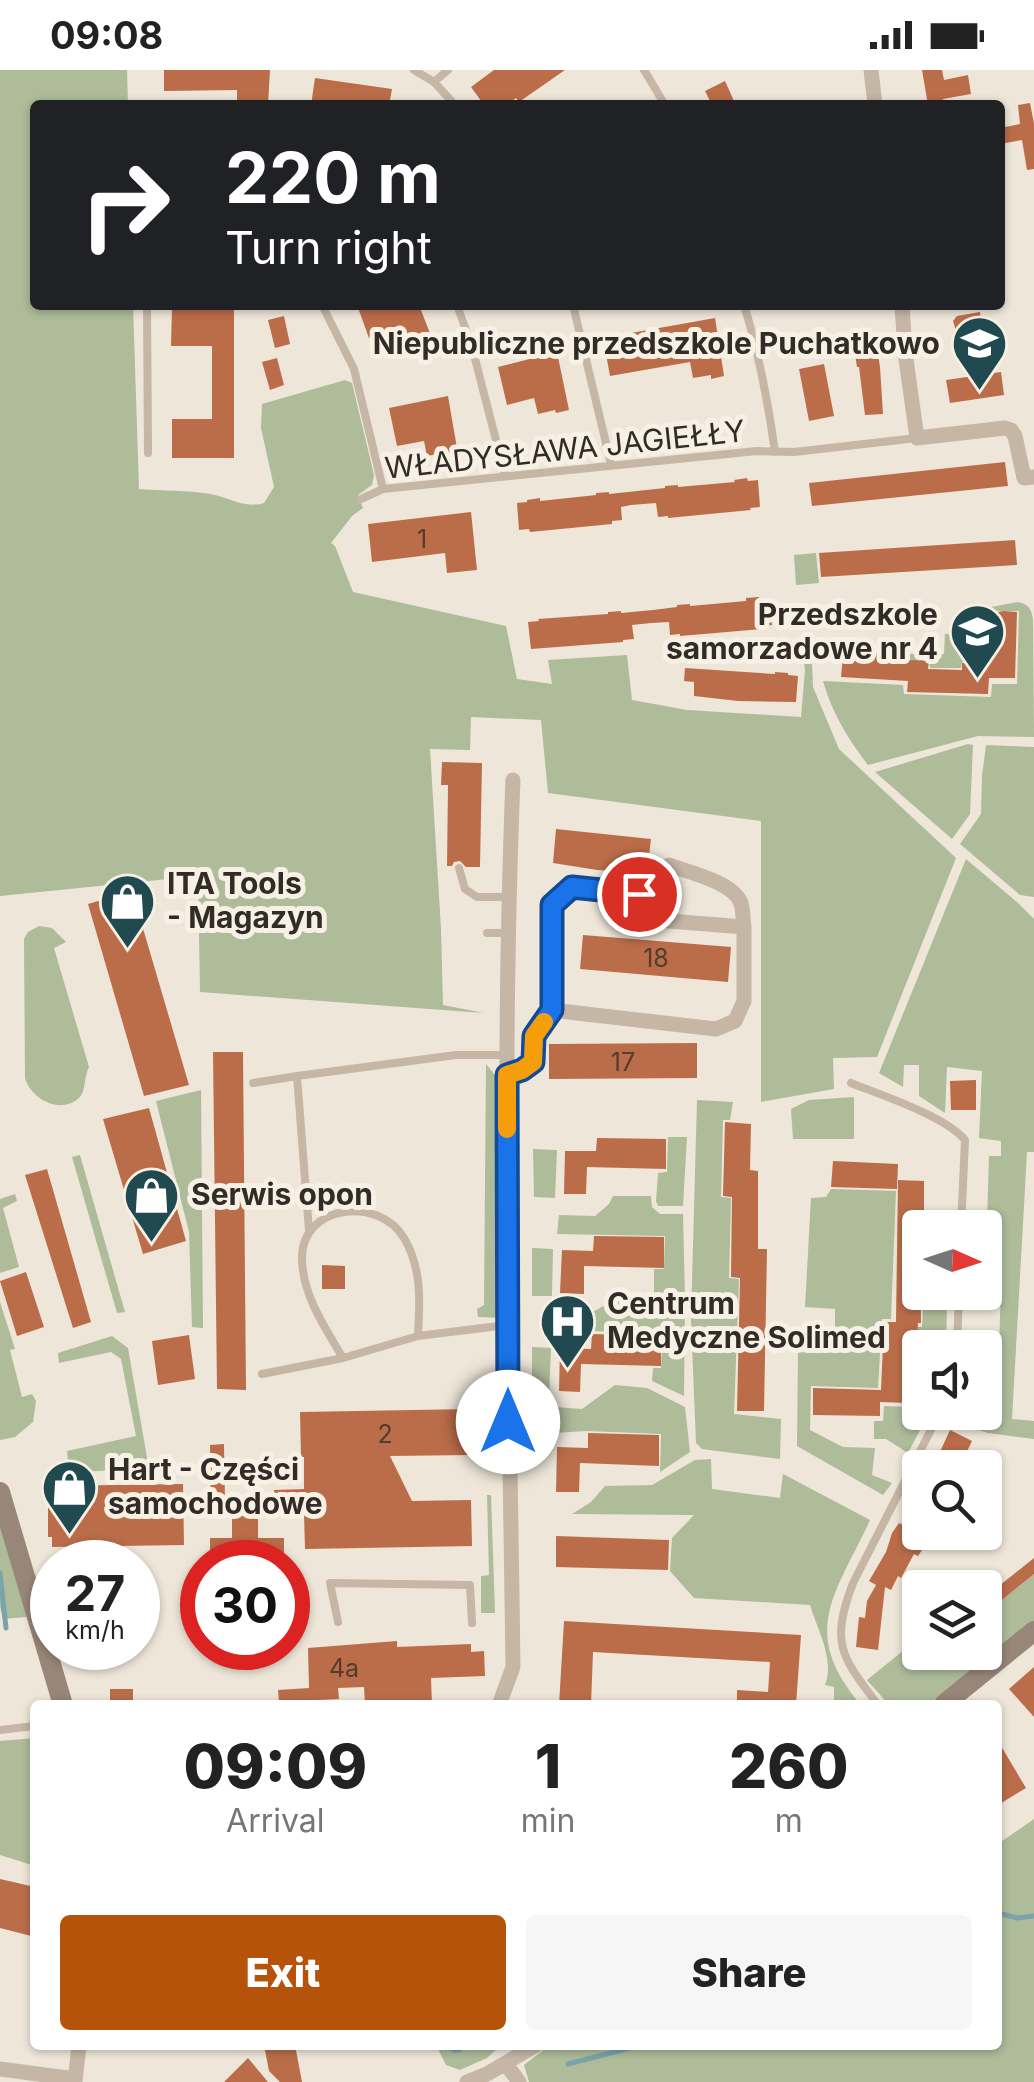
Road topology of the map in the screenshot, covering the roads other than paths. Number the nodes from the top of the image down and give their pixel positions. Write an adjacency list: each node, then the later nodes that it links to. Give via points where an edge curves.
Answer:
1 (414, 70): 5 (lane)
2 (448, 70): 5 (lane)
3 (644, 70): 7 (lane)
4 (871, 70): 8 (street)
5 (434, 82): 6 (lane)
6 (450, 100)
7 (663, 100)
8 (874, 100)
9 (147, 310): 17 (lane)
10 (324, 310): 21 (lane, via 354,370)
11 (459, 310): 19 (lane)
12 (574, 310): 18 (lane)
13 (745, 310): 16 (lane)
14 (902, 310): 15 (street)
15 (917, 438): 16 (lane, WŁADYSŁAWA JAGIEŁŁY); 20 (street, via 1011,430 1024,478)
16 (775, 452): 18 (lane, WŁADYSŁAWA JAGIEŁŁY)
17 (148, 453)
18 (611, 464): 19 (lane, WŁADYSŁAWA JAGIEŁŁY)
19 (504, 475): 21 (lane, WŁADYSŁAWA JAGIEŁŁY)
20 (1034, 477)
21 (383, 489): 22 (lane, WŁADYSŁAWA JAGIEŁŁY)
22 (361, 499)
23 (513, 780): 26 (street)
24 (669, 865): 27 (street, via 731,890 740,900)
25 (459, 868): 26 (lane, via 465,889 477,897)
26 (508, 897): 28 (street)
27 (744, 928): 30 (street, via 744,1001 736,1021 716,1029); 30 (street, via 669,921 657,903 639,894 572,887 552,905)
28 (508, 932): 29 (lane); 31 (street)
29 (487, 933)
30 (552, 1010): 32 (street, via 534,1036 533,1062)
31 (506, 1055): 32 (street); 33 (lane, via 456,1055)
32 (507, 1075): 38 (street)
33 (298, 1076): 34 (lane); 37 (lane)
34 (253, 1083)
35 (852, 1083): 36 (lane, via 965,1140)
36 (963, 1210)
37 (309, 1230): 39 (lane, via 331,1214 356,1210 383,1218 402,1235 416,1265); 40 (lane, via 302,1257 308,1290)
38 (509, 1325): 39 (lane); 48 (street, via 513,1667)
39 (418, 1336): 40 (lane)
40 (343, 1358): 41 (lane)
41 (262, 1374)
42 (931, 1430): 49 (lane, via 844,1606 843,1654)
43 (0, 1492): 47 (street)
44 (338, 1622): 45 (lane, via 330,1583 470,1585)
45 (472, 1622)
46 (1034, 1631): 50 (street)
47 (62, 1700)
48 (501, 1700)
49 (875, 1700)
50 (949, 1700)
51 (30, 1727): 52 (lane)
52 (0, 1730)
53 (78, 2050): 58 (street)
54 (512, 2050): 56 (street)
55 (528, 2050): 56 (street)
56 (506, 2064): 59 (street); 60 (street)
57 (0, 2069): 58 (street)
58 (75, 2081)
59 (467, 2082)
60 (519, 2082)

